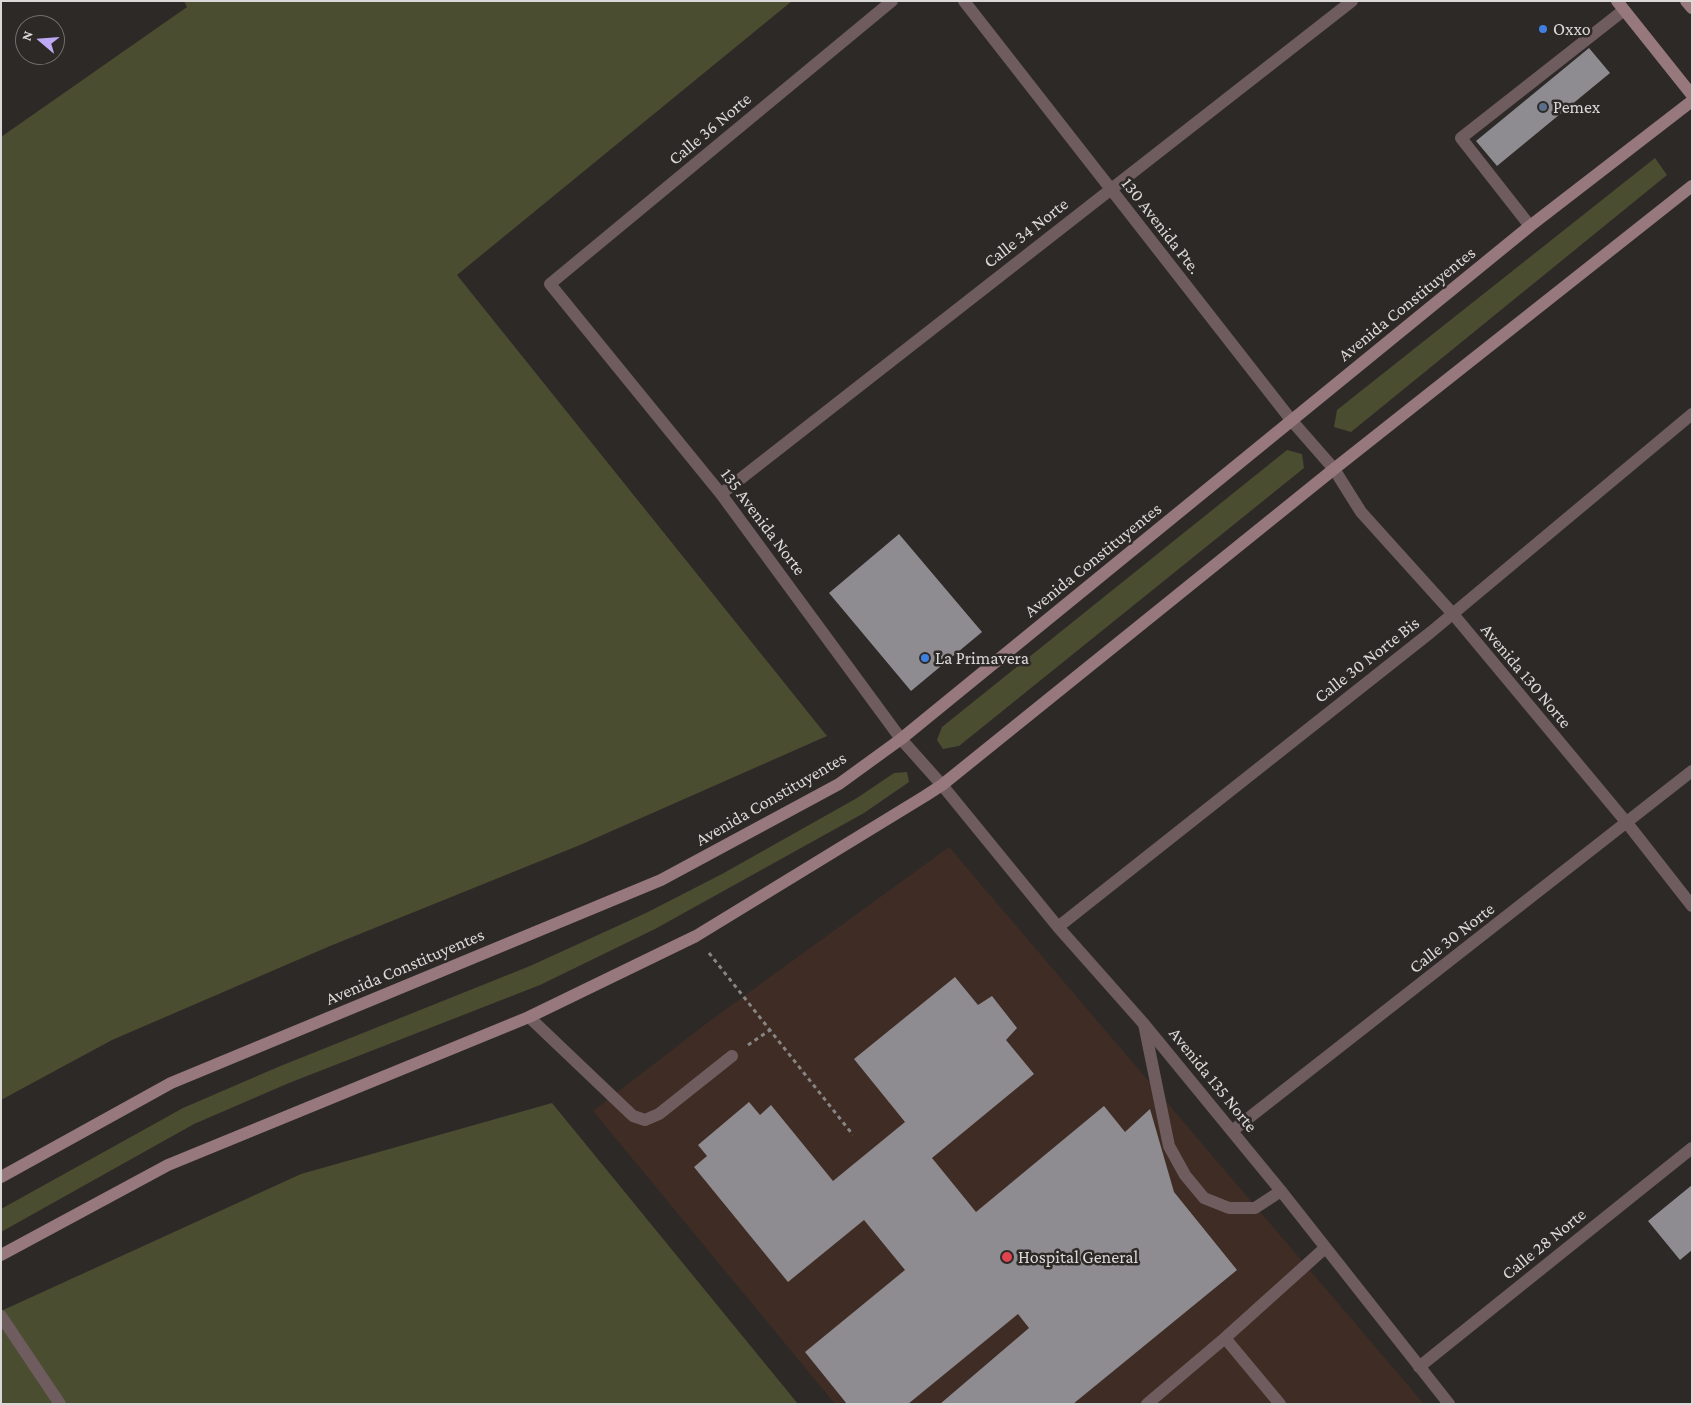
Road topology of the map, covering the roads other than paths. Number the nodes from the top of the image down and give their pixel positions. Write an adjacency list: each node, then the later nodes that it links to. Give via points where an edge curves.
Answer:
1 (892, 1): 12 (street, Calle 36 Norte)
2 (964, 1): 10 (street, 130 Avenida Pte.)
3 (1352, 1): 10 (street, Calle 34 Norte)
4 (1686, 1): 6 (main road)
5 (1621, 6): 7 (main road); 11 (street, via 1461,138)
6 (1692, 8)
7 (1692, 95)
8 (1692, 101): 11 (main road, Avenida Constituyentes)
9 (1692, 186): 15 (main road)
10 (1110, 189): 14 (street, 130 Avenida Pte.); 16 (street, Calle 34 Norte)
11 (1530, 226): 14 (main road, Avenida Constituyentes)
12 (550, 284): 16 (street, 135 Avenida Norte)
13 (1692, 414): 17 (street, Calle 30 Norte Bis)
14 (1292, 421): 15 (street, 130 Avenida Pte.); 18 (main road, Avenida Constituyentes)
15 (1334, 468): 17 (street, Avenida 130 Norte, via 1361,512); 20 (main road)
16 (721, 494): 18 (street, 135 Avenida Norte)
17 (1452, 614): 21 (street, Avenida 130 Norte); 23 (street, Calle 30 Norte Bis)
18 (901, 739): 20 (street, 135 Avenida Norte); 29 (main road, Avenida Constituyentes, via 839,784 661,880 171,1083)
19 (1692, 771): 21 (street, Calle 30 Norte)
20 (942, 785): 23 (street, Avenida 135 Norte); 24 (main road, via 696,936)
21 (1627, 823): 22 (street, Avenida 130 Norte); 27 (street, Calle 30 Norte)
22 (1692, 906)
23 (1058, 927): 25 (street, Avenida 135 Norte)
24 (529, 1017): 26 (street, via 633,1116 646,1120 659,1114); 32 (main road, via 168,1165)
25 (1144, 1024): 27 (street, Avenida 135 Norte); 30 (street, via 1169,1146 1185,1175 1204,1198 1229,1208 1255,1208)
26 (732, 1056)
27 (1232, 1131): 30 (street, Avenida 135 Norte)
28 (1692, 1148): 35 (street, Calle 28 Norte)
29 (1, 1177)
30 (1281, 1191): 31 (street, Avenida 135 Norte)
31 (1325, 1248): 34 (street); 35 (street, Avenida 135 Norte)
32 (1, 1255)
33 (1, 1316): 36 (street)
34 (1225, 1338): 37 (street); 38 (street)
35 (1419, 1367): 39 (street, Avenida 135 Norte)
36 (60, 1404)
37 (1147, 1404)
38 (1280, 1404)
39 (1449, 1404)

